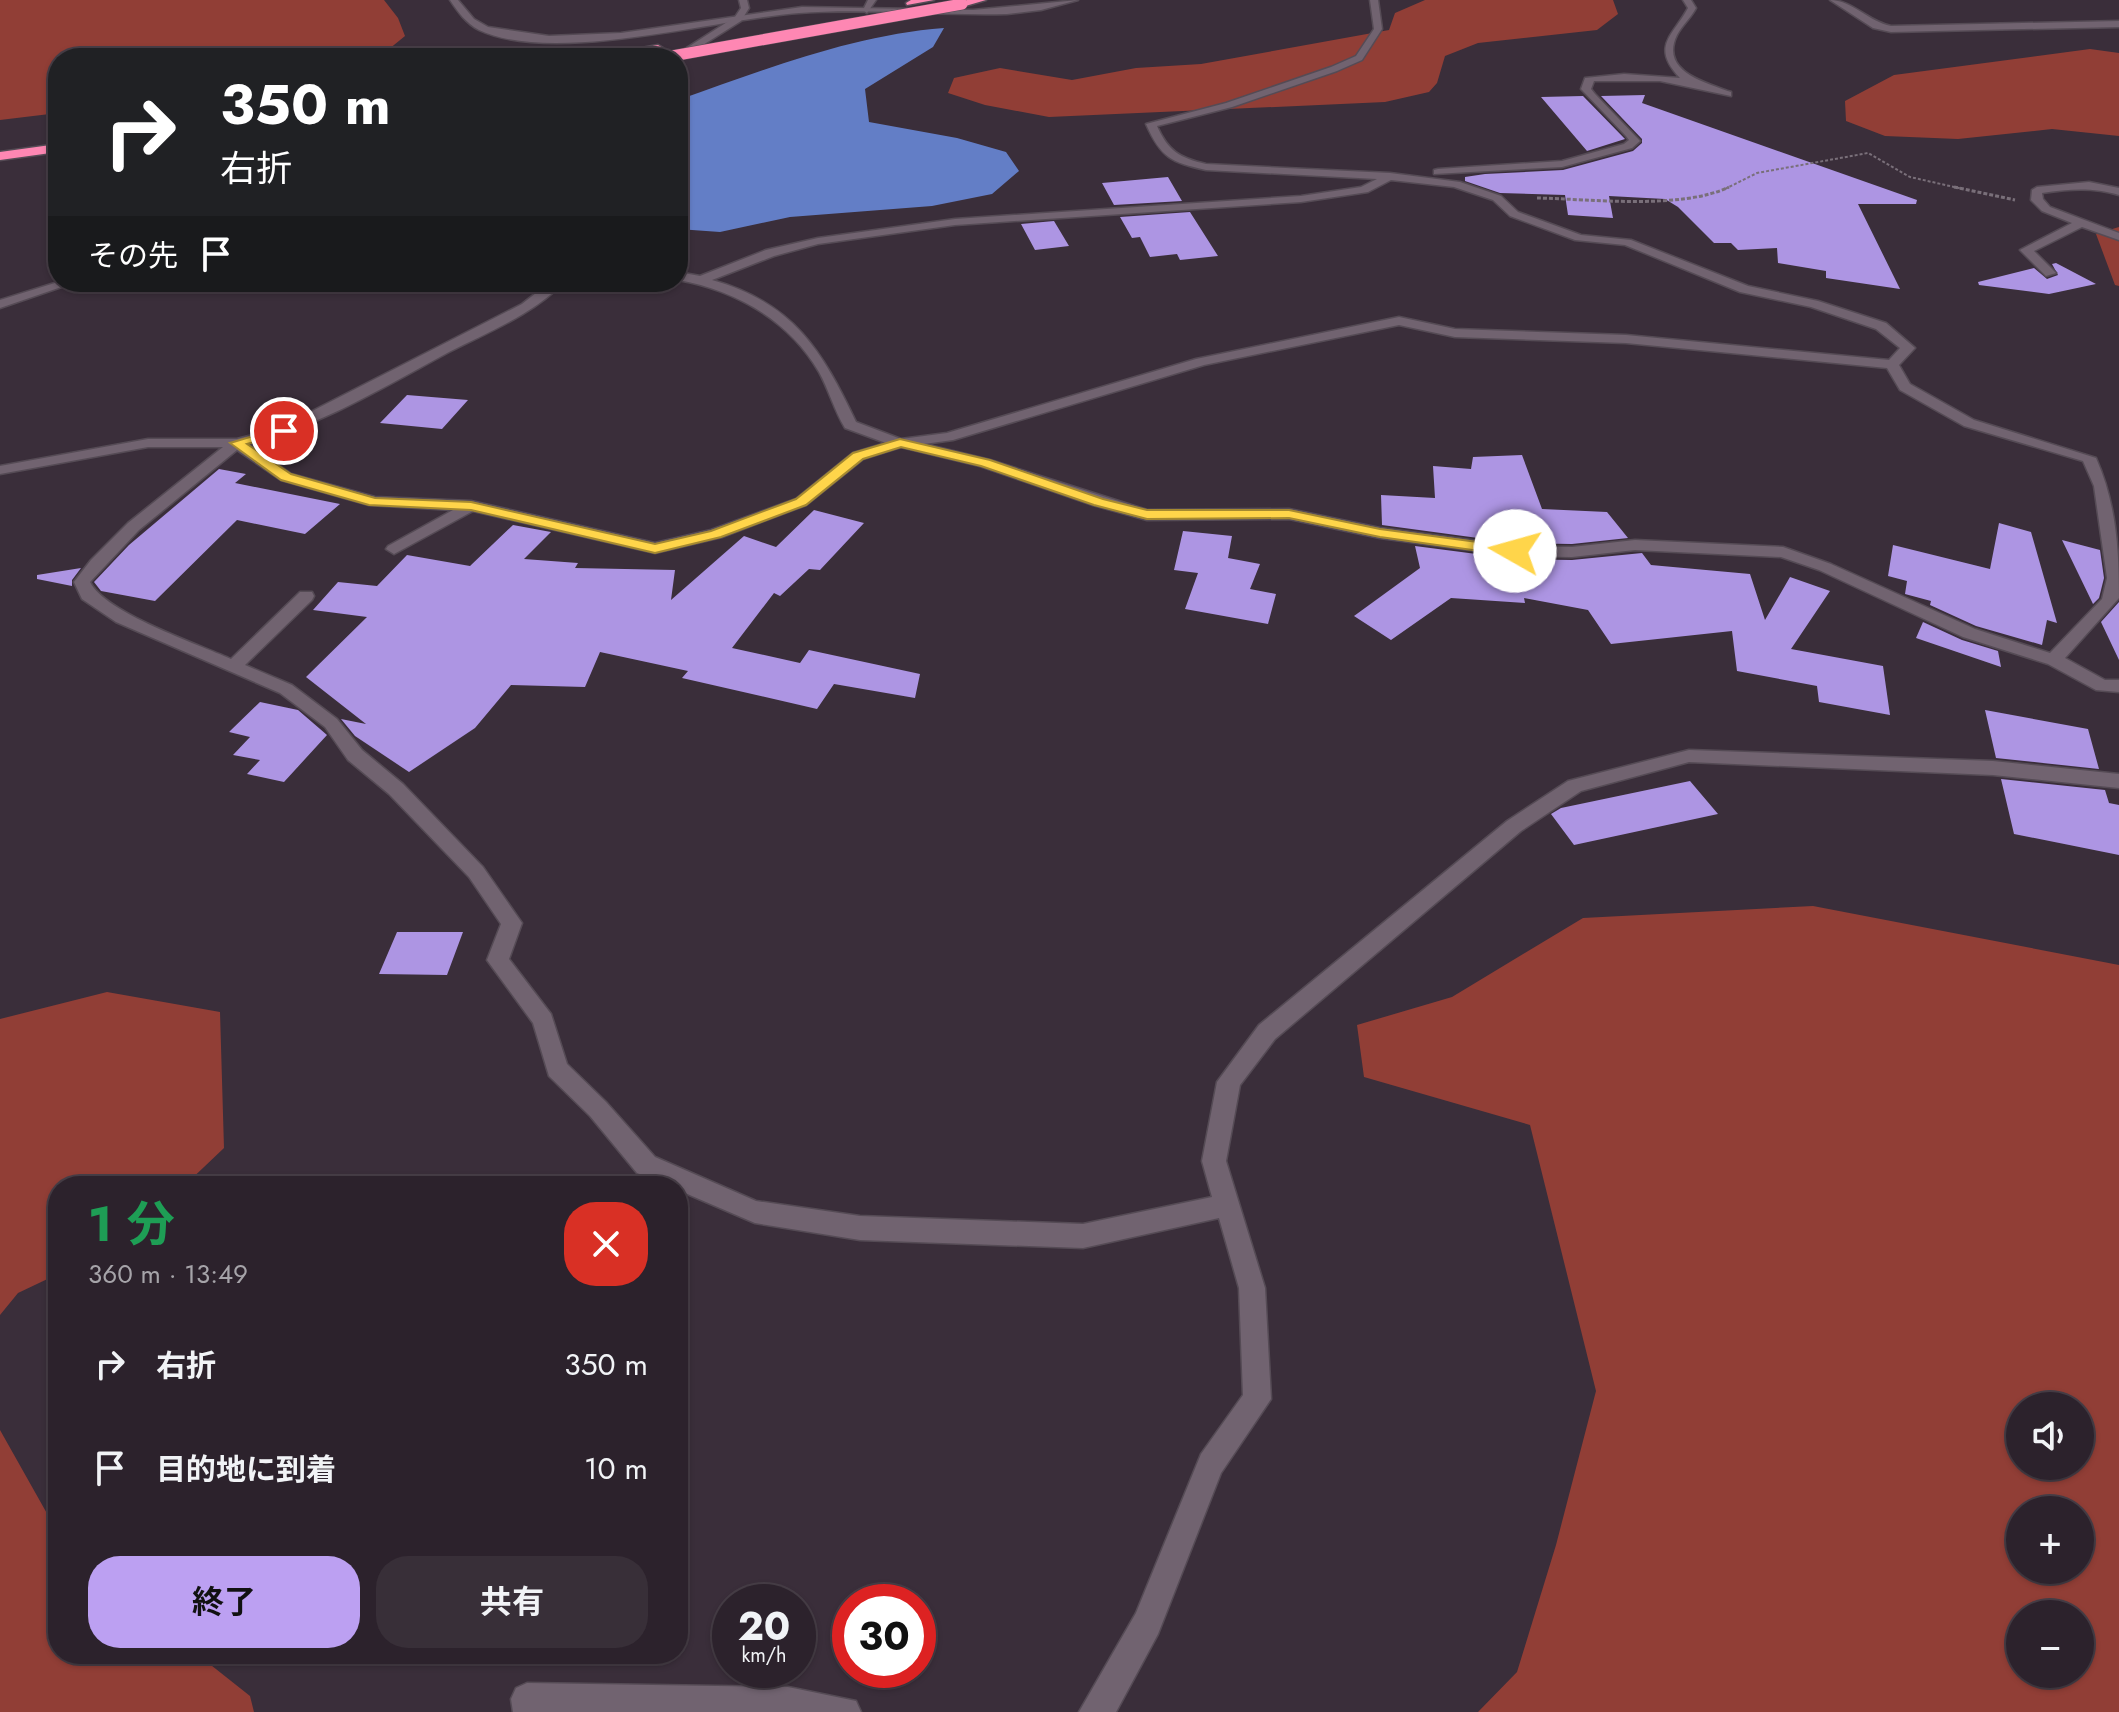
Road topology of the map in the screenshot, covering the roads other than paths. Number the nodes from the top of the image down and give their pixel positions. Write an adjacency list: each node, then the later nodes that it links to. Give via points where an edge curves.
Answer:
1 (454, 0): 11 (street, via 471,24 486,31 543,39)
2 (743, 0): 11 (street)
3 (872, 0): 10 (street)
4 (929, 0): 13 (highway)
5 (981, 0): 14 (highway, bridge)
6 (1074, 0): 10 (street, via 971,11)
7 (1374, 0): 22 (street, via 1378,29 1359,58 1256,97 1151,124 1162,150 1206,167)
8 (1687, 0): 16 (street, via 1692,8 1670,47 1679,76)
9 (1834, 0): 12 (street, via 1876,26 1891,29)
10 (867, 10): 11 (street, via 800,10)
11 (738, 19): 15 (street)
12 (2119, 24)
13 (684, 48)
14 (688, 48)
15 (688, 50)
16 (1693, 83): 17 (street); 22 (street, via 1590,78 1586,89 1626,128 1635,141 1628,146 1562,164)
17 (1728, 94)
18 (48, 137): 19 (highway)
19 (0, 144)
20 (48, 149): 21 (highway)
21 (0, 156)
22 (1388, 176): 28 (street, via 1364,190 1301,199 955,222 818,241); 32 (street, via 1456,184 1497,198 1514,214 1579,238 1627,242 1744,289 1881,326 1908,348)
23 (2119, 192): 24 (street, via 2086,185 2037,190 2037,200 2046,209)
24 (2080, 223): 25 (street); 26 (street, via 2026,250)
25 (2119, 237)
26 (2050, 273)
27 (688, 277): 28 (street)
28 (703, 279): 34 (street, via 778,315 823,368 850,425)
29 (48, 289): 31 (street)
30 (545, 292): 33 (street, via 323,413 284,431)
31 (0, 304)
32 (1892, 364): 34 (street, via 1626,339 1455,333 1399,321 1201,362 948,437); 39 (street, via 1905,387 1969,423 2089,458 2101,486)
33 (237, 443): 35 (street, via 148,443); 36 (street, via 286,477 374,502); 41 (street, via 139,522 82,582 88,595 122,618)
34 (900, 443): 36 (street, via 858,456 801,502 716,534 655,548); 40 (street, via 985,463 1147,515 1289,514 1380,533 1515,551 1635,545 1783,552 1969,633)
35 (0, 470)
36 (471, 506): 37 (street)
37 (394, 549)
38 (306, 596): 41 (street)
39 (2115, 602): 40 (street, via 2080,629)
40 (2054, 660): 42 (street, via 2102,686)
41 (233, 667): 44 (street, via 286,689 331,723 355,755 396,789 476,872 512,923 498,960 543,1020 557,1069 646,1165)
42 (2119, 686)
43 (2119, 781): 46 (street, via 1993,768 1689,756 1575,786 1514,826 1267,1032 1229,1082 1214,1161)
44 (672, 1176)
45 (688, 1183): 46 (street, via 755,1212 860,1228 1083,1236)
46 (1227, 1205): 49 (street, via 1252,1288 1257,1399 1211,1464 1147,1623)
47 (529, 1712): 48 (street, via 527,1699 788,1703)
48 (845, 1712)
49 (1095, 1712)

